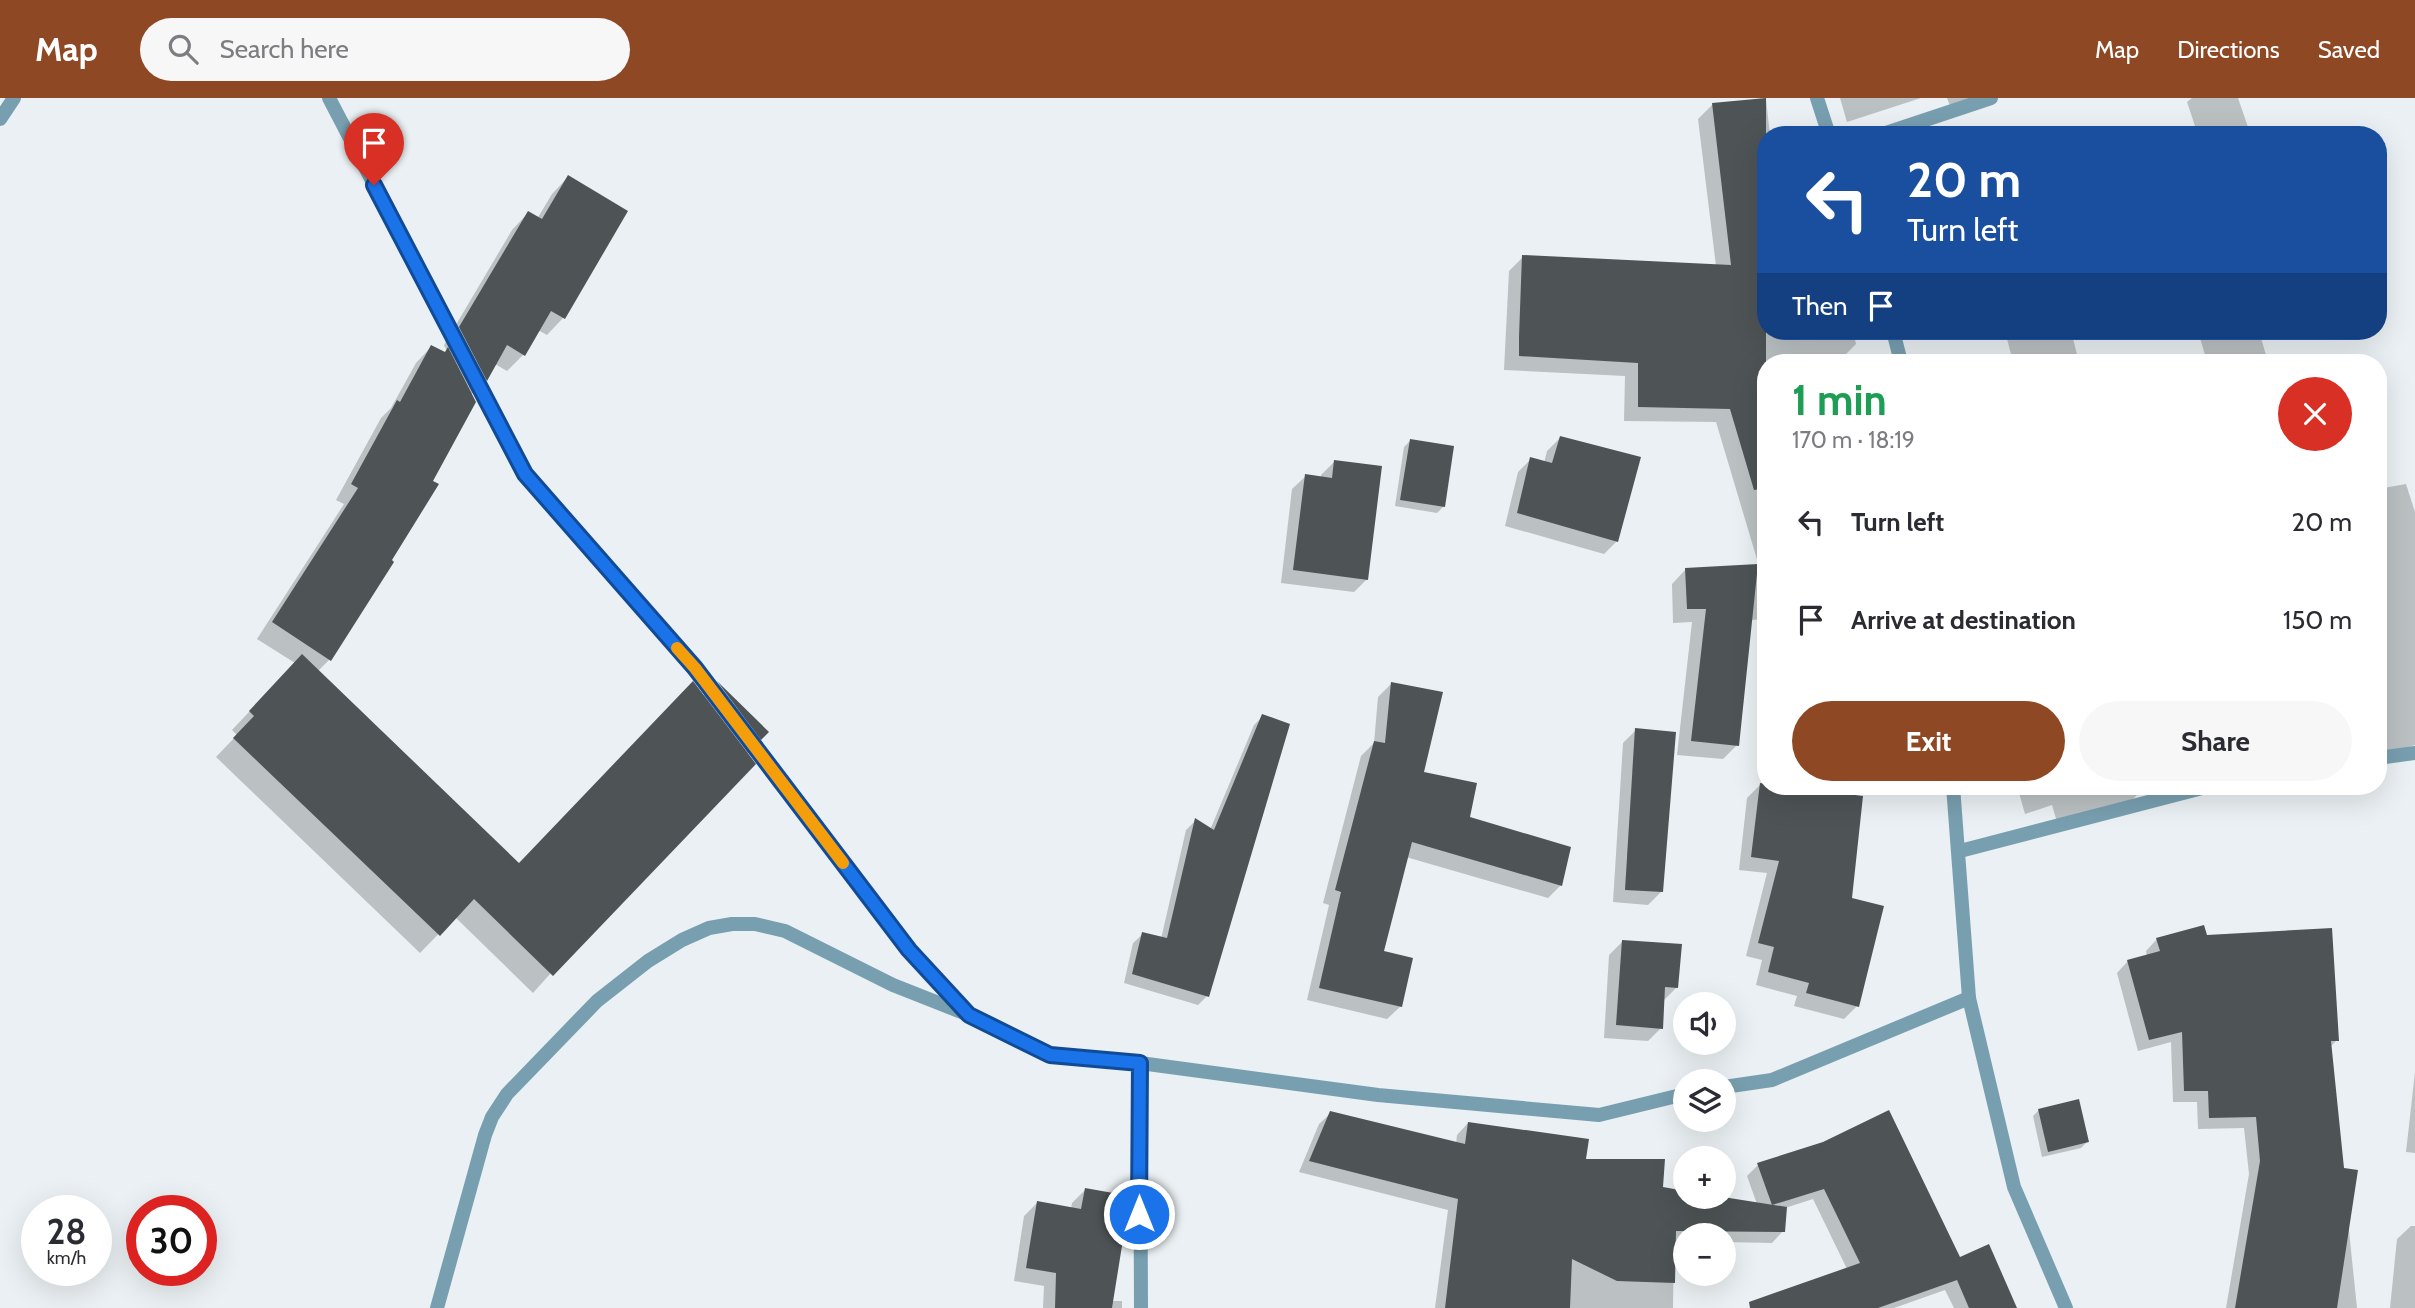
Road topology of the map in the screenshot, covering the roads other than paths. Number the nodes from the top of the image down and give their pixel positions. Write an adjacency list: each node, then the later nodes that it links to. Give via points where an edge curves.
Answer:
1 (13, 98): 5 (street)
2 (329, 98): 14 (street, via 525,474 695,668 909,950)
3 (1817, 98): 6 (street)
4 (1991, 98): 7 (street)
5 (0, 119)
6 (1826, 126)
7 (1907, 126)
8 (2415, 753): 9 (street)
9 (2387, 757)
10 (1954, 795): 12 (street)
11 (2175, 795): 12 (street)
12 (1960, 851): 13 (street)
13 (1969, 998): 16 (street, via 1772,1080); 20 (street, via 2014,1187)
14 (969, 1015): 15 (street, via 1050,1055); 18 (street, via 893,985 785,931 732,924 682,940 597,1001 507,1094 485,1135)
15 (1140, 1063): 17 (street, via 1378,1095 1599,1115); 19 (street)
16 (1736, 1085)
17 (1673, 1097)
18 (437, 1308)
19 (1141, 1308)
20 (2066, 1308)

